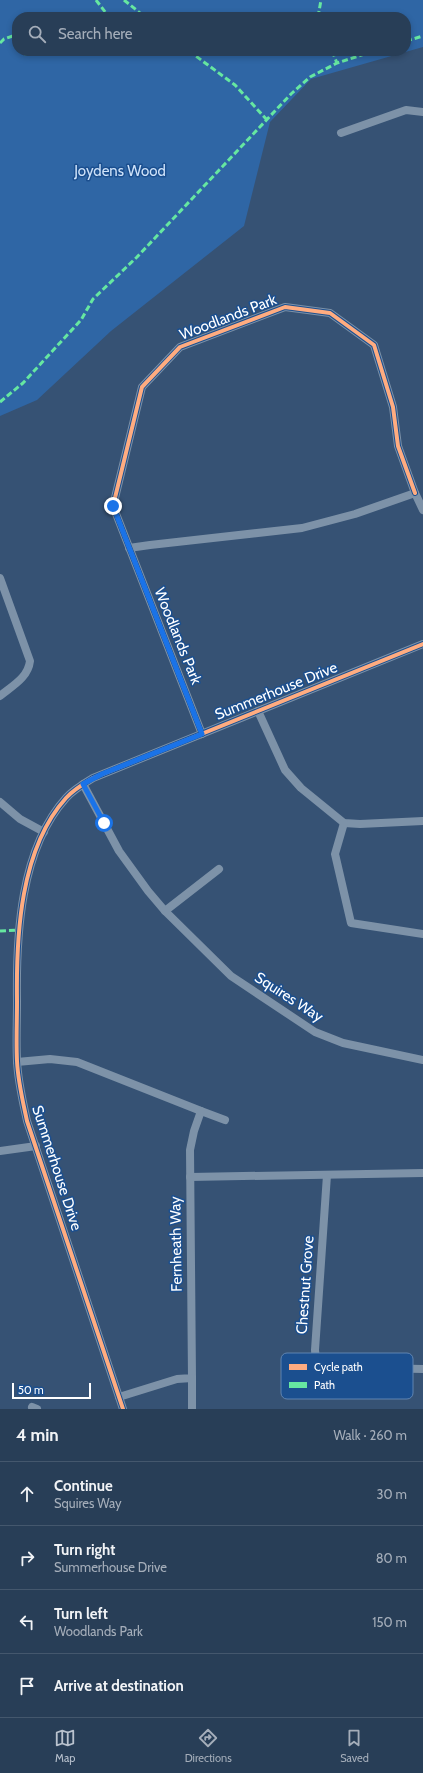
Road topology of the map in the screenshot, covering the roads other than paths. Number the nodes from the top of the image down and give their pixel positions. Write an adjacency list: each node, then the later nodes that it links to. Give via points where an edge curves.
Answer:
1 (423, 112): 2 (street, via 406,110)
2 (341, 133)
3 (415, 493): 4 (street, Woodlands Park); 5 (street, via 355,514 302,528); 5 (street, Woodlands Park, via 398,446 392,407 374,345 330,313 285,307 180,347 142,387 113,506)
4 (423, 510)
5 (129, 548): 10 (street, Woodlands Park)
6 (0, 578): 8 (street, via 26,646 30,667 24,676)
7 (423, 644): 9 (street, Summerhouse Drive)
8 (0, 696)
9 (258, 711): 10 (street, Summerhouse Drive); 14 (street, via 285,770 301,788)
10 (202, 734): 11 (street, Summerhouse Drive)
11 (83, 784): 15 (street, Summerhouse Drive, via 59,806); 17 (street, Squires Way, via 119,851)
12 (0, 802): 15 (street, via 20,819)
13 (423, 821): 14 (street)
14 (344, 823): 18 (street, via 335,854 351,923)
15 (44, 832): 20 (street, Summerhouse Drive, via 20,907)
16 (219, 869): 17 (street)
17 (164, 911): 19 (street, Squires Way, via 231,976 314,1032 343,1043)
18 (423, 934)
19 (423, 1060)
20 (17, 1062): 21 (street, via 50,1059 77,1062); 23 (street, Summerhouse Drive, via 25,1114)
21 (201, 1111): 22 (street); 27 (street, Fernheath Way, via 190,1150)
22 (225, 1120)
23 (36, 1146): 24 (street, Summerhouse Drive); 32 (street, Summerhouse Drive)
24 (0, 1151)
25 (423, 1173): 26 (street)
26 (327, 1175): 27 (street); 28 (street, Chestnut Grove)
27 (190, 1177): 31 (street, Fernheath Way)
28 (316, 1353)
29 (413, 1369): 30 (street, Chestnut Grove)
30 (423, 1369)
31 (192, 1378): 32 (street, via 177,1379); 34 (street, Fernheath Way)
32 (119, 1397): 33 (street, Summerhouse Drive)
33 (122, 1409)
34 (192, 1409)

